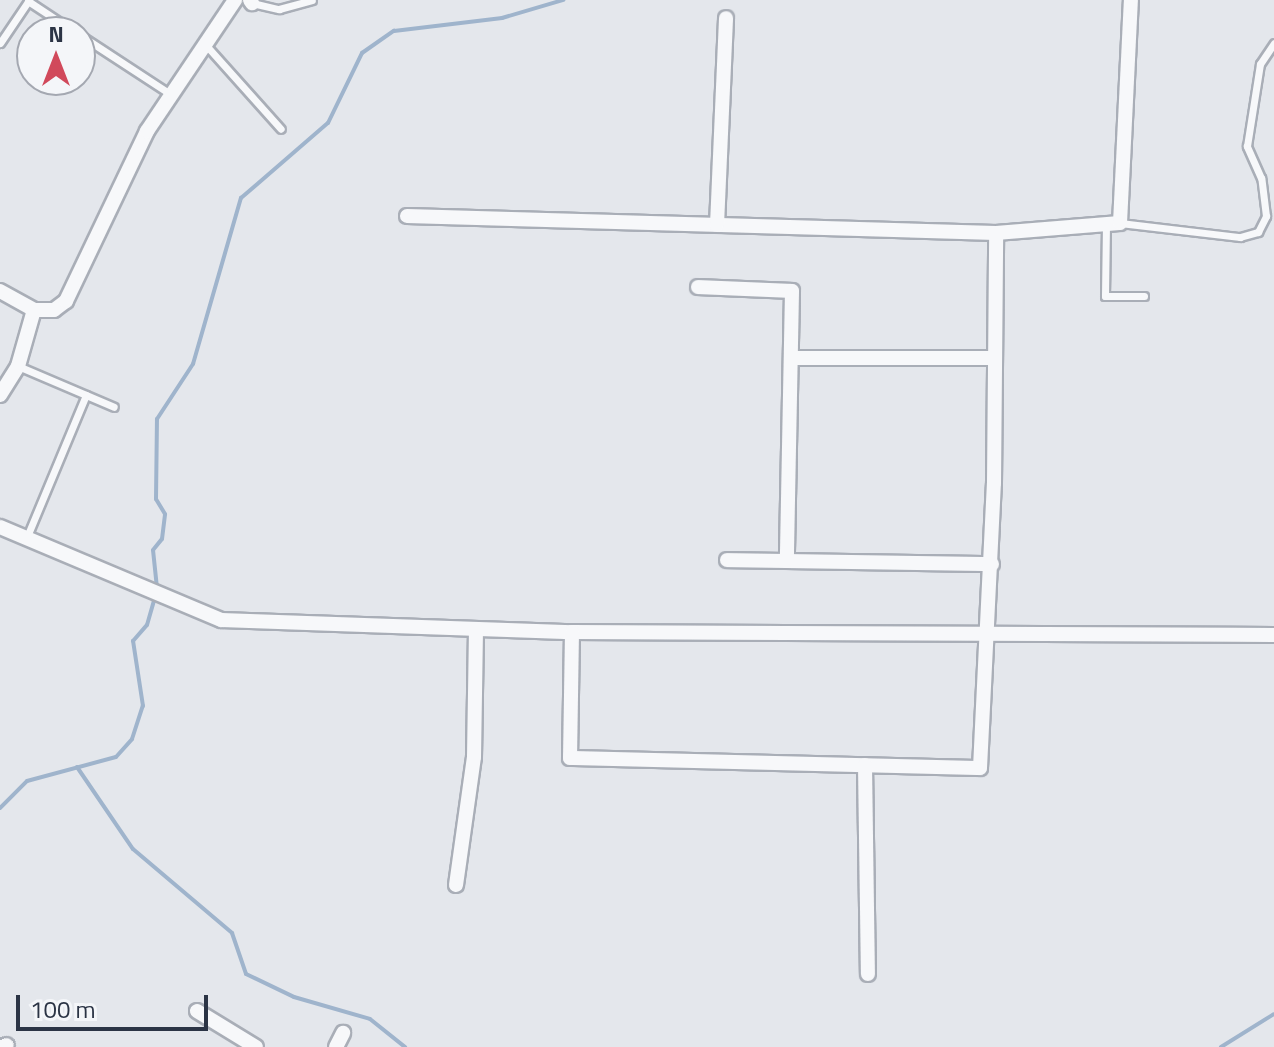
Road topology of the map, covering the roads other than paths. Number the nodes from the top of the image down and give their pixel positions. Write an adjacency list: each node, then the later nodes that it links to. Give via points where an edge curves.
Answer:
1 (29, 0): 6 (lane); 9 (lane)
2 (235, 0): 8 (street)
3 (312, 0): 5 (lane, via 279,9)
4 (1131, 0): 15 (street)
5 (251, 2)
6 (52, 16)
7 (726, 18): 16 (street)
8 (203, 42): 12 (street); 13 (lane)
9 (0, 43)
10 (1274, 43): 15 (lane, via 1260,64 1247,146 1261,178 1266,216 1258,232 1240,237)
11 (96, 46): 12 (lane)
12 (170, 94): 21 (street, via 66,301 54,310)
13 (281, 129)
14 (407, 216): 16 (street)
15 (1113, 224): 17 (street); 20 (lane, via 1105,296)
16 (717, 225): 17 (street)
17 (996, 233): 23 (street)
18 (698, 287): 22 (street, via 792,291)
19 (0, 291): 21 (street)
20 (1144, 296)
21 (34, 310): 24 (street)
22 (791, 358): 23 (street); 31 (street)
23 (995, 358): 32 (street)
24 (18, 366): 25 (street); 26 (lane)
25 (0, 395)
26 (86, 395): 27 (lane); 29 (lane)
27 (114, 407)
28 (0, 527): 29 (street)
29 (25, 541): 33 (street, via 221,620)
30 (727, 560): 31 (street)
31 (787, 561): 32 (street)
32 (992, 564): 34 (street)
33 (476, 629): 35 (street); 38 (street, via 474,757)
34 (990, 630): 35 (street); 36 (street); 37 (street, via 980,768)
35 (572, 632): 37 (street, via 570,758)
36 (1274, 635)
37 (865, 765): 39 (street)
38 (456, 885)
39 (868, 974)
40 (197, 1011): 41 (street)
41 (256, 1047)

